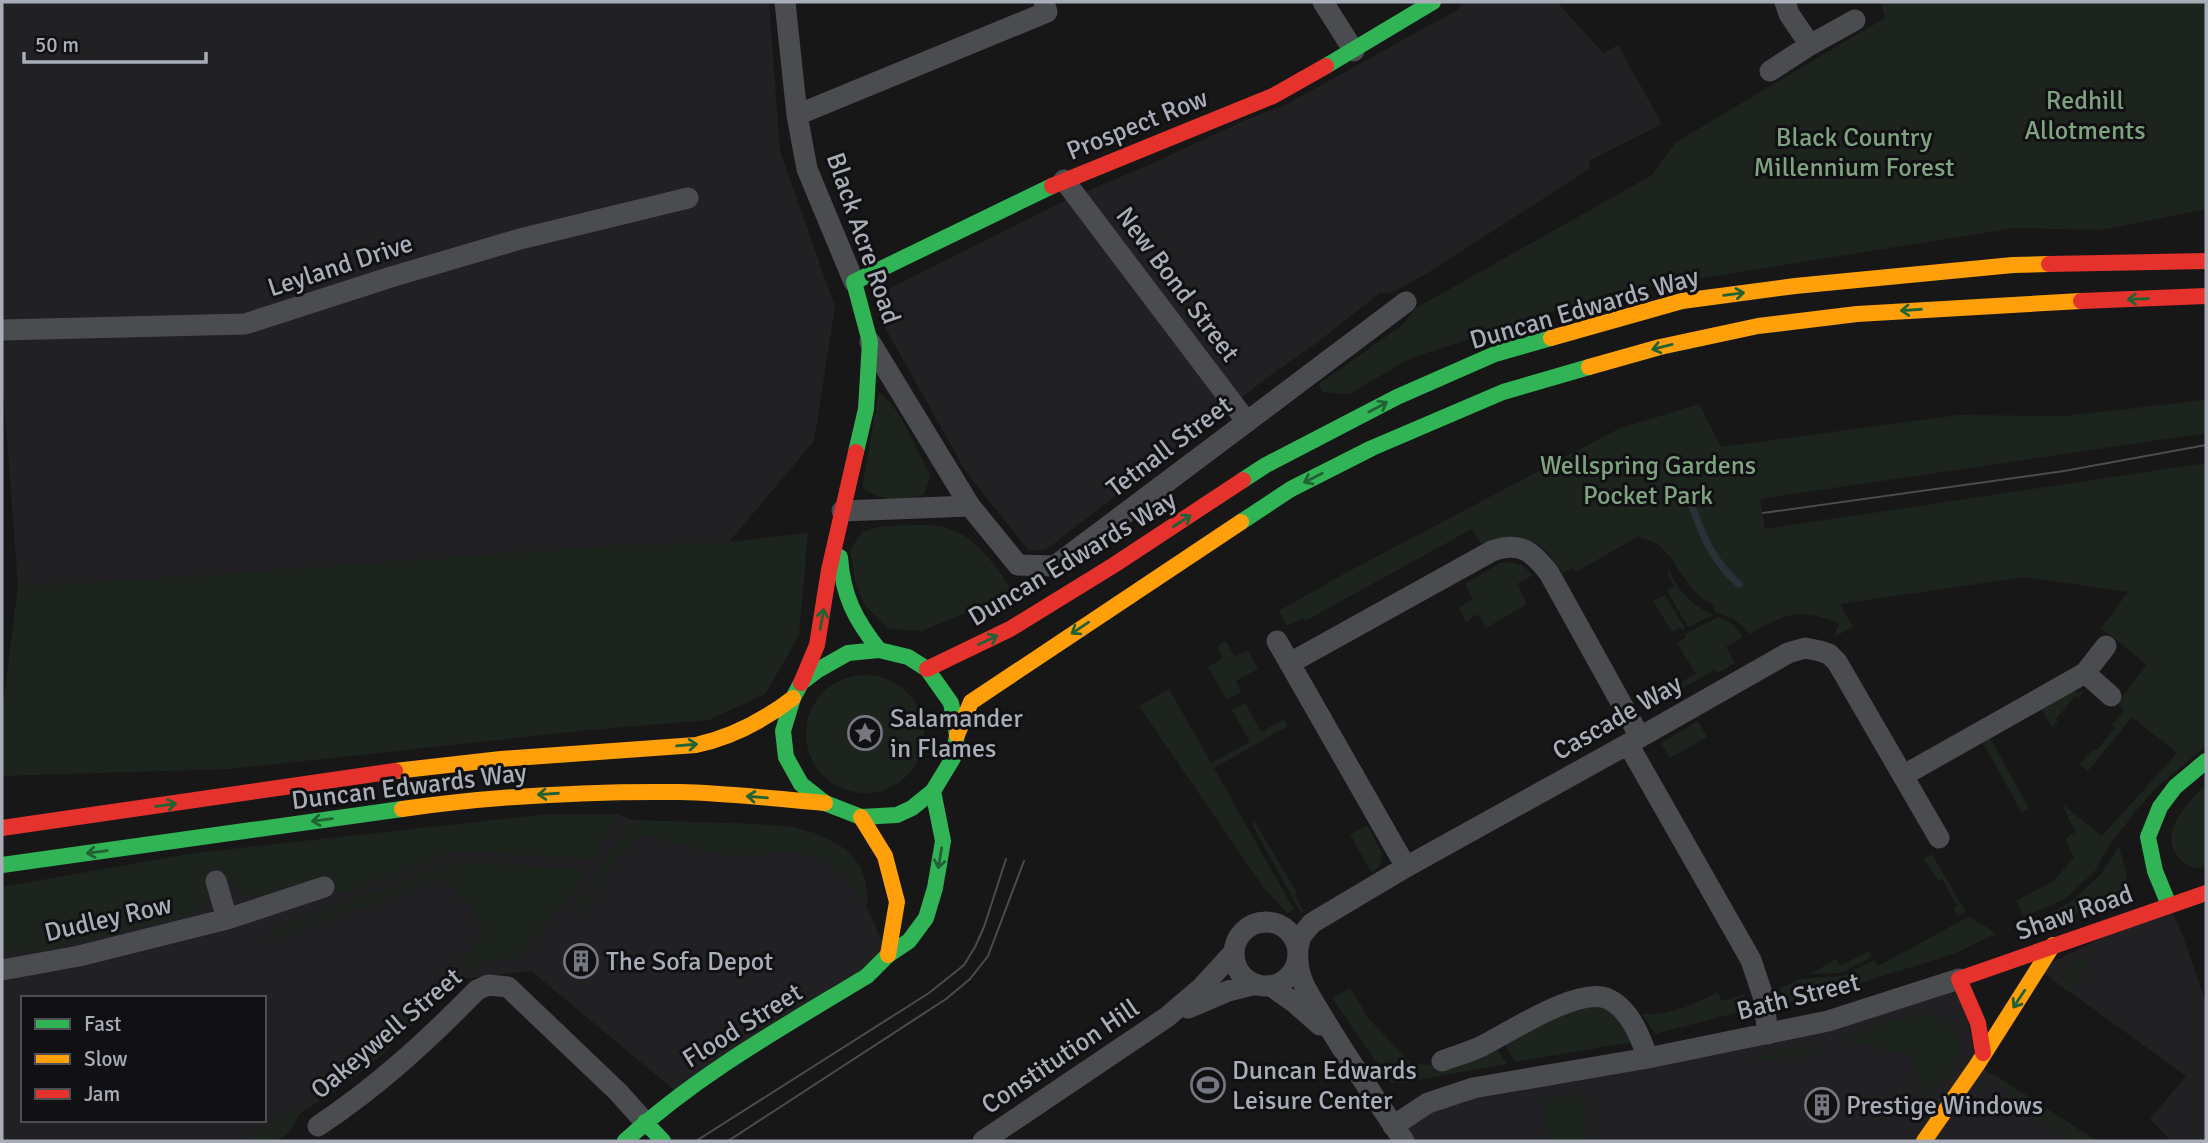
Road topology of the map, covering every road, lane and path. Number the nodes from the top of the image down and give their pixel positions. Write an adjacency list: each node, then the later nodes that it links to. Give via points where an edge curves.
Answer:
1 (785, 2): 10 (street, Black Acre Road)
2 (1323, 2): 8 (street)
3 (1433, 2): 8 (main road, Prospect Row)
4 (1784, 2): 7 (street)
5 (1045, 7): 10 (street)
6 (1854, 20): 7 (street)
7 (1810, 45): 9 (street)
8 (1354, 51): 11 (main road, Prospect Row, via 1273,96)
9 (1770, 71)
10 (797, 115): 14 (street, Black Acre Road, via 807,169)
11 (1064, 180): 14 (main road, Prospect Row); 19 (street, New Bond Street)
12 (688, 198): 17 (street, Leyland Drive, via 520,239 245,324)
13 (2206, 261): 27 (main road, Duncan Edwards Way, one-way to 13, via 1010,629 1266,465 1396,397 1495,354 1682,301 2013,265)
14 (854, 282): 18 (main road, Black Acre Road)
15 (2206, 296): 32 (main road, one-way to 32, via 1857,314 1759,326 1660,347 1503,392 1372,448 1291,489 971,702)
16 (1406, 302): 19 (street, Tetnall Street)
17 (2, 330)
18 (870, 342): 20 (street, Tetnall Street); 21 (main road, Black Acre Road, via 866,409)
19 (1247, 422): 20 (street, Tetnall Street, via 1055,566 1018,565)
20 (970, 506): 21 (street)
21 (842, 511): 22 (main road, Black Acre Road)
22 (839, 532): 25 (main road, Black Acre Road, via 841,580 853,617); 29 (main road, Black Acre Road, one-way to 22, via 817,645)
23 (1277, 641): 26 (street)
24 (2106, 646): 28 (street)
25 (879, 650): 27 (main road, via 908,657); 29 (main road, via 848,653)
26 (1290, 663): 33 (street, via 1507,545 1537,557 1549,573); 42 (street)
27 (927, 669): 32 (main road, via 951,703)
28 (2085, 673): 30 (street); 35 (street)
29 (801, 683): 31 (main road)
30 (2111, 696)
31 (793, 698): 37 (main road, via 783,731 786,757 802,784); 39 (main road, Duncan Edwards Way, one-way to 31, via 406,769 720,741 768,718)
32 (957, 735): 36 (main road, via 954,758)
33 (1634, 741): 35 (street, Cascade Way, via 1763,665 1805,648 1829,654 1837,662); 42 (street, Cascade Way); 58 (street, via 1751,960 1763,996)
34 (2206, 761): 46 (main road, via 2175,787 2160,807 2148,837)
35 (1904, 775): 40 (street, Cascade Way)
36 (933, 791): 38 (main road, via 897,814); 53 (main road, Flood Street, one-way to 53, via 943,841 935,888 926,918 909,941)
37 (825, 803): 38 (main road); 41 (main road, Duncan Edwards Way, one-way to 41, via 683,792 562,793 458,801)
38 (861, 817): 53 (main road, via 886,856 897,902)
39 (2, 828)
40 (1939, 838)
41 (2, 865)
42 (1406, 867): 48 (street, Cascade Way)
43 (216, 881): 47 (street)
44 (324, 887): 47 (street, Dudley Row)
45 (2206, 893): 46 (main road, Shaw Road)
46 (2169, 905): 50 (main road, Shaw Road)
47 (227, 919): 54 (street, Dudley Row)
48 (1312, 923): 49 (street, Cascade Way); 52 (street, Cascade Way, via 1301,936)
49 (1283, 926): 51 (street, via 1252,925 1238,937); 52 (street, via 1295,939)
50 (2053, 945): 55 (main road, Shaw Road); 60 (main road, one-way to 60)
51 (1234, 952): 56 (street, via 1242,975); 57 (street, Constitution Hill)
52 (1298, 954): 56 (street, via 1294,971 1286,979); 59 (street, via 1299,975)
53 (888, 956): 63 (main road, Flood Street, via 867,976 706,1074)
54 (2, 970)
55 (1959, 979): 58 (street, Bath Street, via 1828,1021); 60 (main road, via 1978,1023)
56 (1263, 985): 57 (street, Constitution Hill, via 1228,991); 59 (street, via 1295,1003)
57 (1167, 1017): 68 (street, Constitution Hill)
58 (1768, 1034): 61 (street, Bath Street)
59 (1338, 1044): 65 (street)
60 (1983, 1053): 69 (main road)
61 (1648, 1058): 62 (street, via 1632,1022 1618,1005 1587,996); 65 (street, Bath Street, via 1473,1088 1428,1103)
62 (1442, 1061)
63 (645, 1122): 64 (street, Oakeywell Street, via 508,987 488,985 357,1100); 66 (main road, Flood Street); 67 (main road)
64 (318, 1126)
65 (1399, 1133)
66 (625, 1141)
67 (663, 1141)
68 (983, 1141)
69 (1924, 1141)

